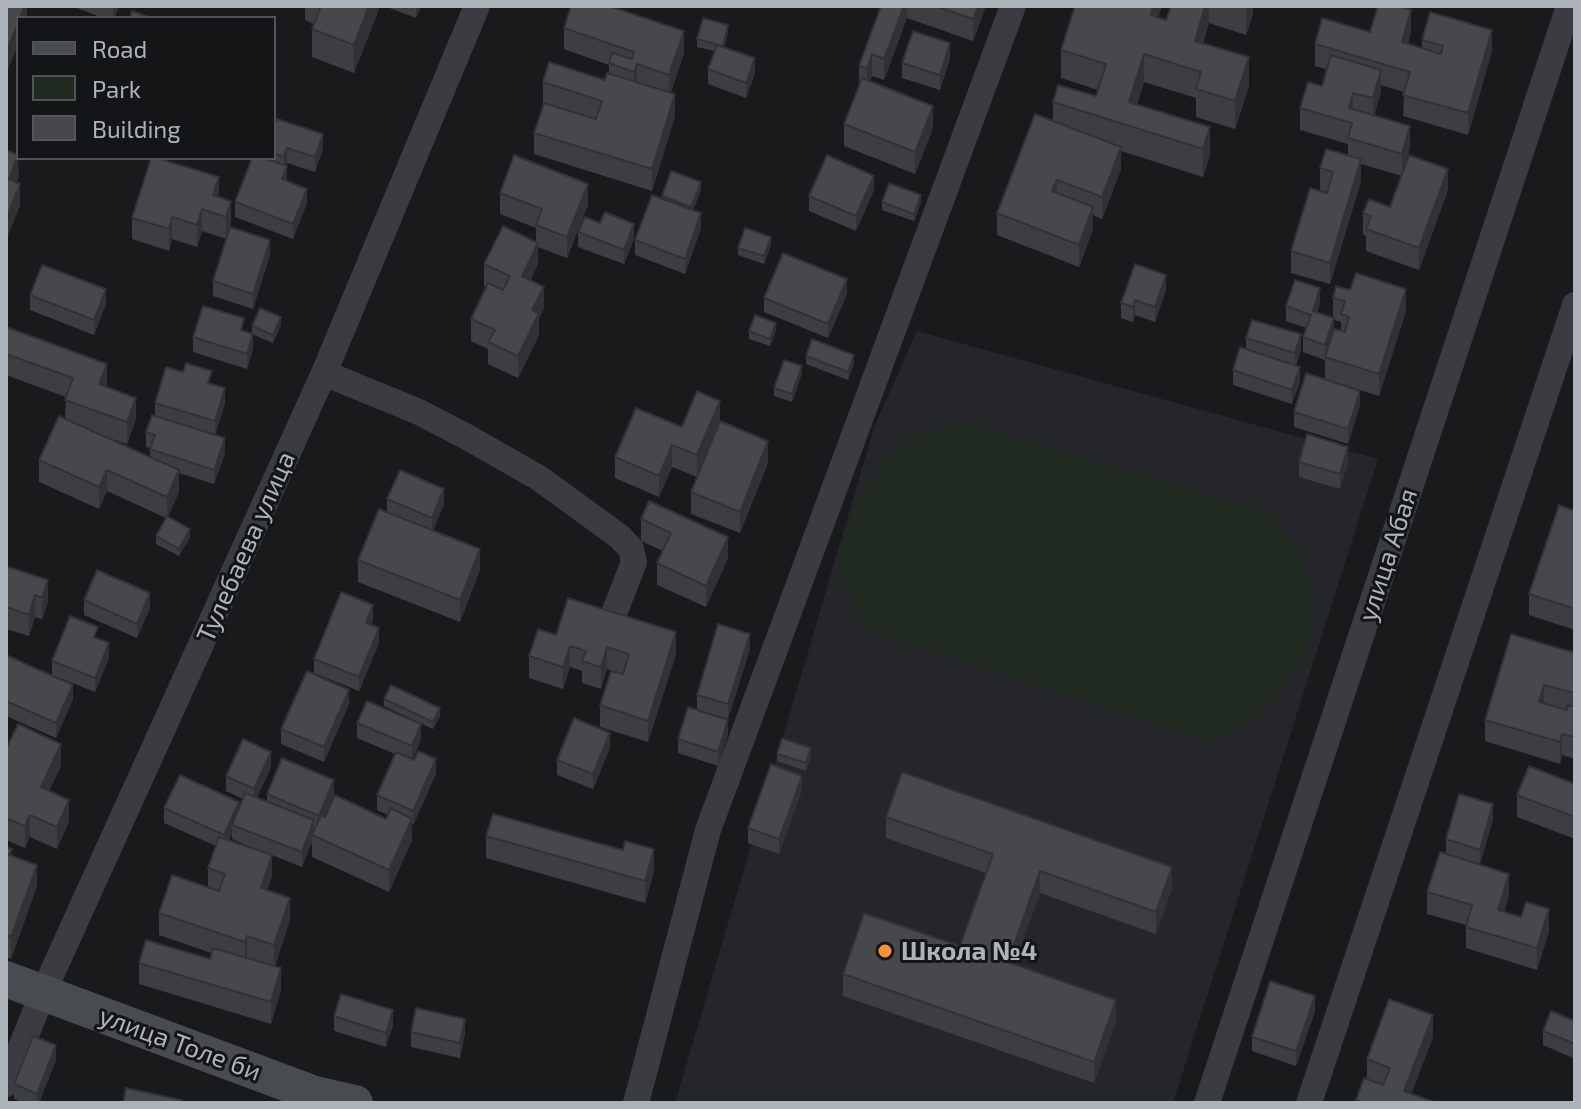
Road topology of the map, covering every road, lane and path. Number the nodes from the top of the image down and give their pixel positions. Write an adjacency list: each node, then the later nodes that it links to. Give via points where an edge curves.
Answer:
1 (477, 6): 5 (street, Тулебаева улица)
2 (1013, 6): 11 (street, via 708,830)
3 (1569, 6): 12 (street, улица Абая)
4 (1575, 305): 13 (street)
5 (324, 373): 6 (street, via 467,437 539,478 620,537 634,562); 8 (street, Тулебаева улица)
6 (611, 621)
7 (6, 979): 8 (main road, улица Толе би)
8 (43, 993): 9 (street, Тулебаева улица); 10 (main road, улица Толе би, via 315,1094)
9 (6, 1084)
10 (355, 1103)
11 (636, 1103)
12 (1207, 1103)
13 (1309, 1103)

